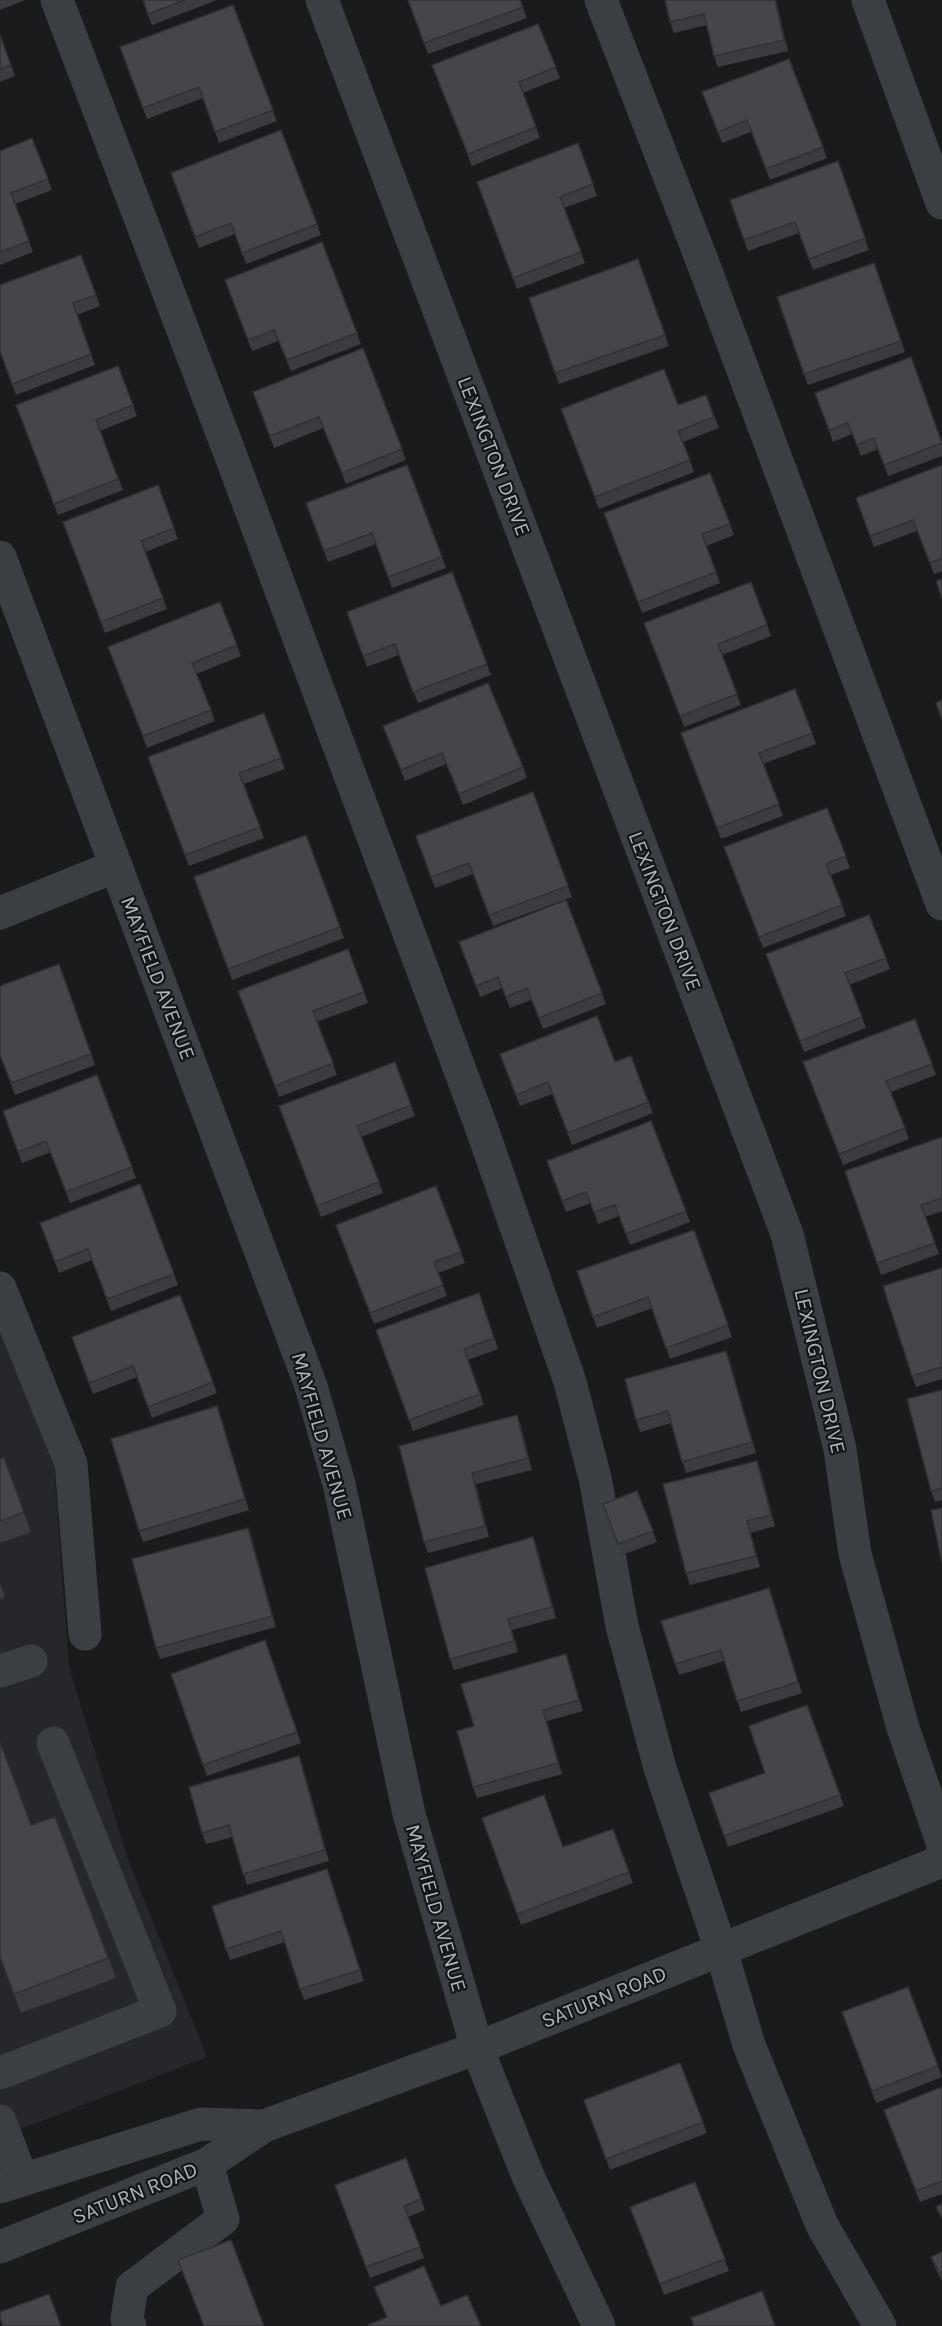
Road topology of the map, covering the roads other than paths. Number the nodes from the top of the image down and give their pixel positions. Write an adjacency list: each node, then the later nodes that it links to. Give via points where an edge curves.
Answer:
1 (57, 0): 17 (street, via 482,1129 570,1382 595,1478 622,1626 660,1768)
2 (322, 0): 15 (street, LEXINGTON DRIVE, via 787,1234 840,1449 855,1554 903,1728)
3 (601, 0): 8 (street)
4 (868, 0): 5 (street)
5 (942, 203)
6 (0, 557): 7 (street, MAYFIELD AVENUE)
7 (116, 866): 9 (street); 18 (street, MAYFIELD AVENUE, via 311,1386 339,1484 409,1814)
8 (942, 904)
9 (0, 913)
10 (0, 1288): 11 (street, via 71,1464)
11 (85, 1634)
12 (31, 1660): 13 (street)
13 (0, 1671)
14 (53, 1743): 19 (street, via 160,2011)
15 (942, 1842)
16 (942, 1861): 17 (street, SATURN ROAD)
17 (721, 1950): 18 (street, SATURN ROAD); 27 (street, via 749,2045 822,2225)
18 (477, 2048): 21 (street, SATURN ROAD); 26 (street, MAYFIELD AVENUE, via 528,2176)
19 (0, 2073)
20 (0, 2121): 23 (street)
21 (264, 2126): 22 (street, SATURN ROAD); 23 (street, SATURN ROAD, via 201,2124)
22 (207, 2164): 24 (street, SATURN ROAD); 25 (street, via 223,2219 132,2287 127,2319)
23 (11, 2183)
24 (0, 2247)
25 (130, 2326)
26 (599, 2326)
27 (880, 2326)

